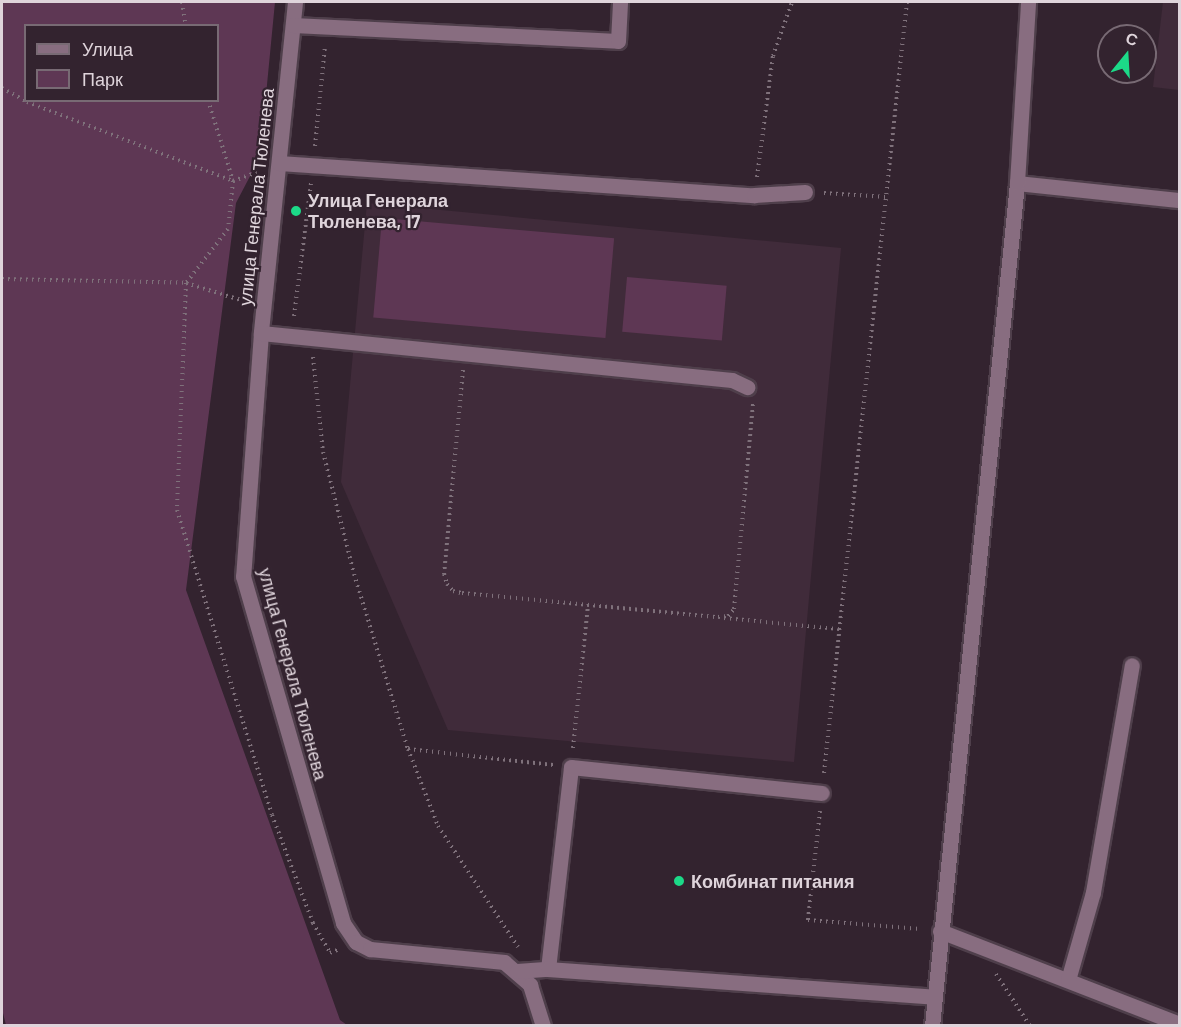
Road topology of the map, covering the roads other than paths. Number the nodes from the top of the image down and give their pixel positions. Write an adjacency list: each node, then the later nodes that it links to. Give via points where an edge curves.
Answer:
1 (295, 2): 4 (street, улица Генерала Тюленева)
2 (620, 2): 4 (street, via 618,40)
3 (1028, 2): 6 (street)
4 (293, 25): 5 (street, улица Генерала Тюленева)
5 (279, 163): 7 (street, via 754,195); 9 (street, улица Генерала Тюленева)
6 (1017, 183): 8 (street); 13 (street)
7 (805, 192)
8 (1179, 200)
9 (261, 333): 10 (street, via 732,380); 15 (street, улица Генерала Тюленева, via 243,576 343,923 356,942 370,949 486,959 504,962)
10 (747, 387)
11 (1132, 665): 16 (street, via 1093,892)
12 (822, 793): 14 (street, via 571,767)
13 (940, 931): 16 (street); 17 (street)
14 (543, 969): 15 (street); 17 (street)
15 (517, 971): 19 (street, via 530,985)
16 (1068, 980): 18 (street)
17 (934, 997): 20 (street)
18 (1179, 1024)
19 (543, 1026)
20 (932, 1026)

